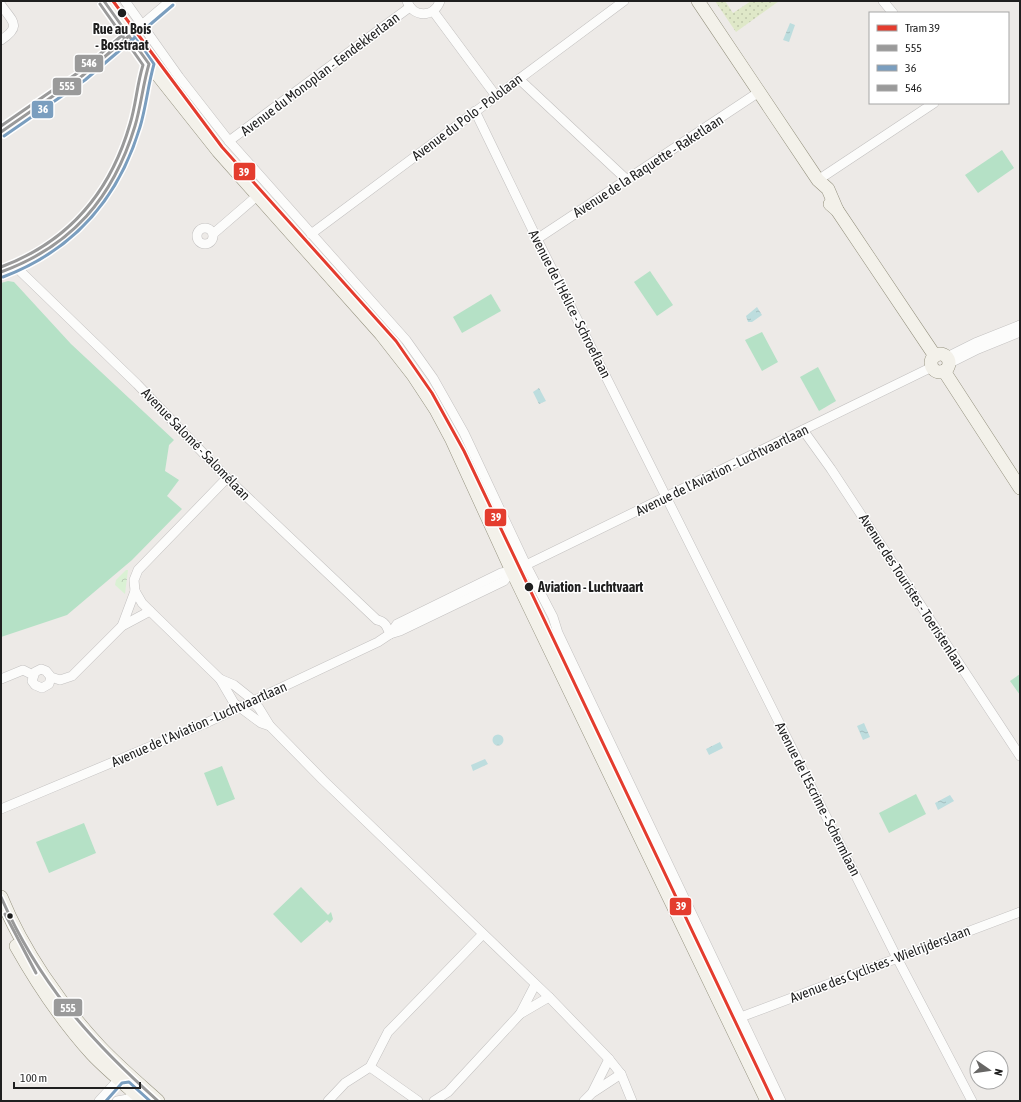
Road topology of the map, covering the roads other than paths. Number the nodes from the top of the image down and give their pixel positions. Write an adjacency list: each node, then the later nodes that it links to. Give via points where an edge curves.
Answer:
1 (104, 1): 13 (street)
2 (125, 1): 12 (street)
3 (170, 1): 12 (street)
4 (440, 1): 10 (street)
5 (624, 1): 17 (street, Avenue du Polo - Pololaan)
6 (698, 1): 19 (street)
7 (883, 1): 11 (street)
8 (409, 4): 10 (street, via 414,11 424,14); 24 (street, Avenue du Monoplan - Eendekkerlaan)
9 (1, 5): 14 (street, via 14,28 12,33)
10 (433, 11): 20 (street)
11 (892, 12)
12 (142, 25): 13 (street); 16 (street)
13 (129, 36): 15 (street); 23 (street, via 82,76)
14 (1, 40)
15 (149, 64): 18 (street); 31 (street, via 135,126 121,163 94,209 52,248)
16 (176, 72): 18 (street); 24 (street)
17 (519, 79): 20 (street, Avenue du Polo - Pololaan); 25 (street)
18 (163, 81): 27 (street)
19 (759, 92): 25 (street, Avenue de la Raquette - Raketlaan); 26 (street)
20 (496, 96): 22 (street, Avenue du Polo - Pololaan)
21 (932, 104): 26 (street)
22 (475, 111): 29 (street, Avenue du Polo - Pololaan); 30 (street, Avenue de l'Hélice - Schroeflaan)
23 (1, 132)
24 (229, 141): 29 (street)
25 (626, 180): 30 (street, Avenue de la Raquette - Raketlaan)
26 (818, 180): 35 (street, via 828,189 836,210)
27 (257, 196): 28 (street); 41 (street, via 381,334 425,392 452,440)
28 (213, 234)
29 (311, 234): 40 (street, via 406,340 432,378 464,433)
30 (537, 238): 39 (street, Avenue de l'Hélice - Schroeflaan)
31 (16, 268): 32 (street); 37 (street, Avenue Salomé - Salomélaan, via 141,389)
32 (1, 272)
33 (1020, 325): 35 (street, via 975,343)
34 (1020, 332): 35 (street)
35 (940, 363): 36 (street, Avenue de l'Aviation - Luchtvaartlaan); 38 (street)
36 (803, 430): 39 (street, Avenue de l'Aviation - Luchtvaartlaan); 53 (street, Avenue des Touristes - Toeristenlaan)
37 (227, 478): 42 (street, via 138,570 134,580); 45 (street, Avenue Salomé - Salomélaan, via 377,620 382,620)
38 (1020, 488)
39 (666, 496): 40 (street, Avenue de l'Aviation - Luchtvaartlaan); 59 (street, Avenue de l'Escrime - Schermlaan)
40 (526, 565): 41 (street, Avenue de l'Aviation - Luchtvaartlaan); 63 (street, via 553,617 558,633)
41 (512, 571): 45 (street, Avenue de l'Aviation - Luchtvaartlaan, via 501,573 397,624); 78 (street)
42 (135, 591): 43 (street); 44 (street)
43 (150, 611): 44 (street); 49 (street)
44 (122, 626): 47 (street, via 72,676 60,680)
45 (390, 634): 50 (street, Avenue de l'Aviation - Luchtvaartlaan)
46 (33, 675): 47 (street, via 44,669); 47 (street, via 33,684 42,688 49,684); 48 (street, via 22,670)
47 (51, 677)
48 (1, 679)
49 (220, 679): 50 (street, via 234,685); 51 (street, via 234,703)
50 (254, 702): 51 (street, Avenue de l'Aviation - Luchtvaartlaan); 52 (street)
51 (240, 708): 52 (street, via 261,723); 54 (street, Avenue de l'Aviation - Luchtvaartlaan)
52 (270, 726): 58 (street)
53 (1020, 756)
54 (2, 809)
55 (1, 897): 67 (street, via 22,941 71,1013)
56 (1020, 912): 59 (street, Avenue des Cyclistes - Wielrijderslaan)
57 (1, 916): 67 (street, via 32,975 57,1011 92,1053)
58 (483, 934): 60 (street); 65 (street, via 388,1032)
59 (897, 958): 63 (street, Avenue des Cyclistes - Wielrijderslaan); 80 (street, Avenue de l'Escrime - Schermlaan)
60 (535, 985): 61 (street); 62 (street)
61 (548, 997): 62 (street); 64 (street)
62 (520, 1014): 75 (street, via 448,1092)
63 (741, 1017): 79 (street)
64 (609, 1059): 66 (street); 68 (street)
65 (370, 1067): 73 (street, via 346,1083); 74 (street)
66 (620, 1074): 68 (street); 77 (street)
67 (124, 1078): 69 (street); 70 (street)
68 (592, 1092): 76 (street)
69 (140, 1093): 71 (street); 72 (street)
70 (99, 1101)
71 (117, 1101)
72 (158, 1101)
73 (328, 1101)
74 (418, 1101)
75 (434, 1101)
76 (584, 1101)
77 (632, 1101)
78 (767, 1101)
79 (781, 1101)
80 (972, 1101)

